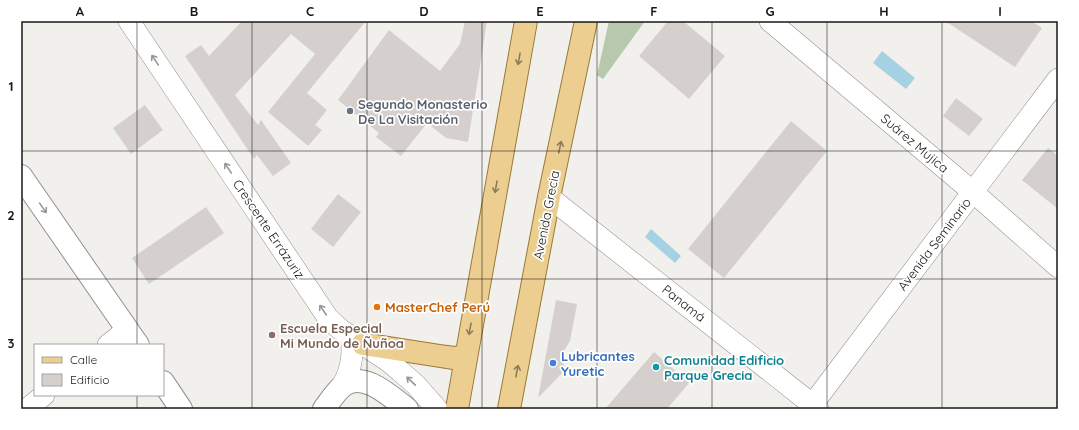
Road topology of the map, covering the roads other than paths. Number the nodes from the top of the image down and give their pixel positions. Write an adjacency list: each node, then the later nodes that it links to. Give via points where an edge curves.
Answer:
1 (130, 21): 11 (street, Crescente Errázuriz, one-way to 1, via 328,318)
2 (526, 21): 13 (main road, one-way to 13)
3 (586, 21): 8 (main road, Avenida Grecia, one-way to 3)
4 (770, 21): 7 (street, Suárez Mujica)
5 (1058, 79): 7 (street, Avenida Seminario)
6 (21, 176): 10 (main road, one-way to 10)
7 (973, 192): 9 (street, Suárez Mujica); 17 (street, Avenida Seminario)
8 (549, 197): 17 (street, Panamá); 24 (main road, Avenida Grecia, one-way to 8)
9 (1058, 267)
10 (133, 337): 12 (street)
11 (357, 341): 13 (main road, via 454,358); 15 (street, via 345,381); 22 (street, Crescente Errázuriz, one-way to 11, via 400,371)
12 (111, 344)
13 (466, 356): 23 (main road)
14 (164, 384): 19 (main road)
15 (340, 389): 20 (main road); 21 (main road, via 345,384 364,382 383,390)
16 (43, 396): 18 (street)
17 (813, 407)
18 (26, 409)
19 (181, 409)
20 (324, 409)
21 (407, 409)
22 (438, 409)
23 (456, 409)
24 (510, 409)

